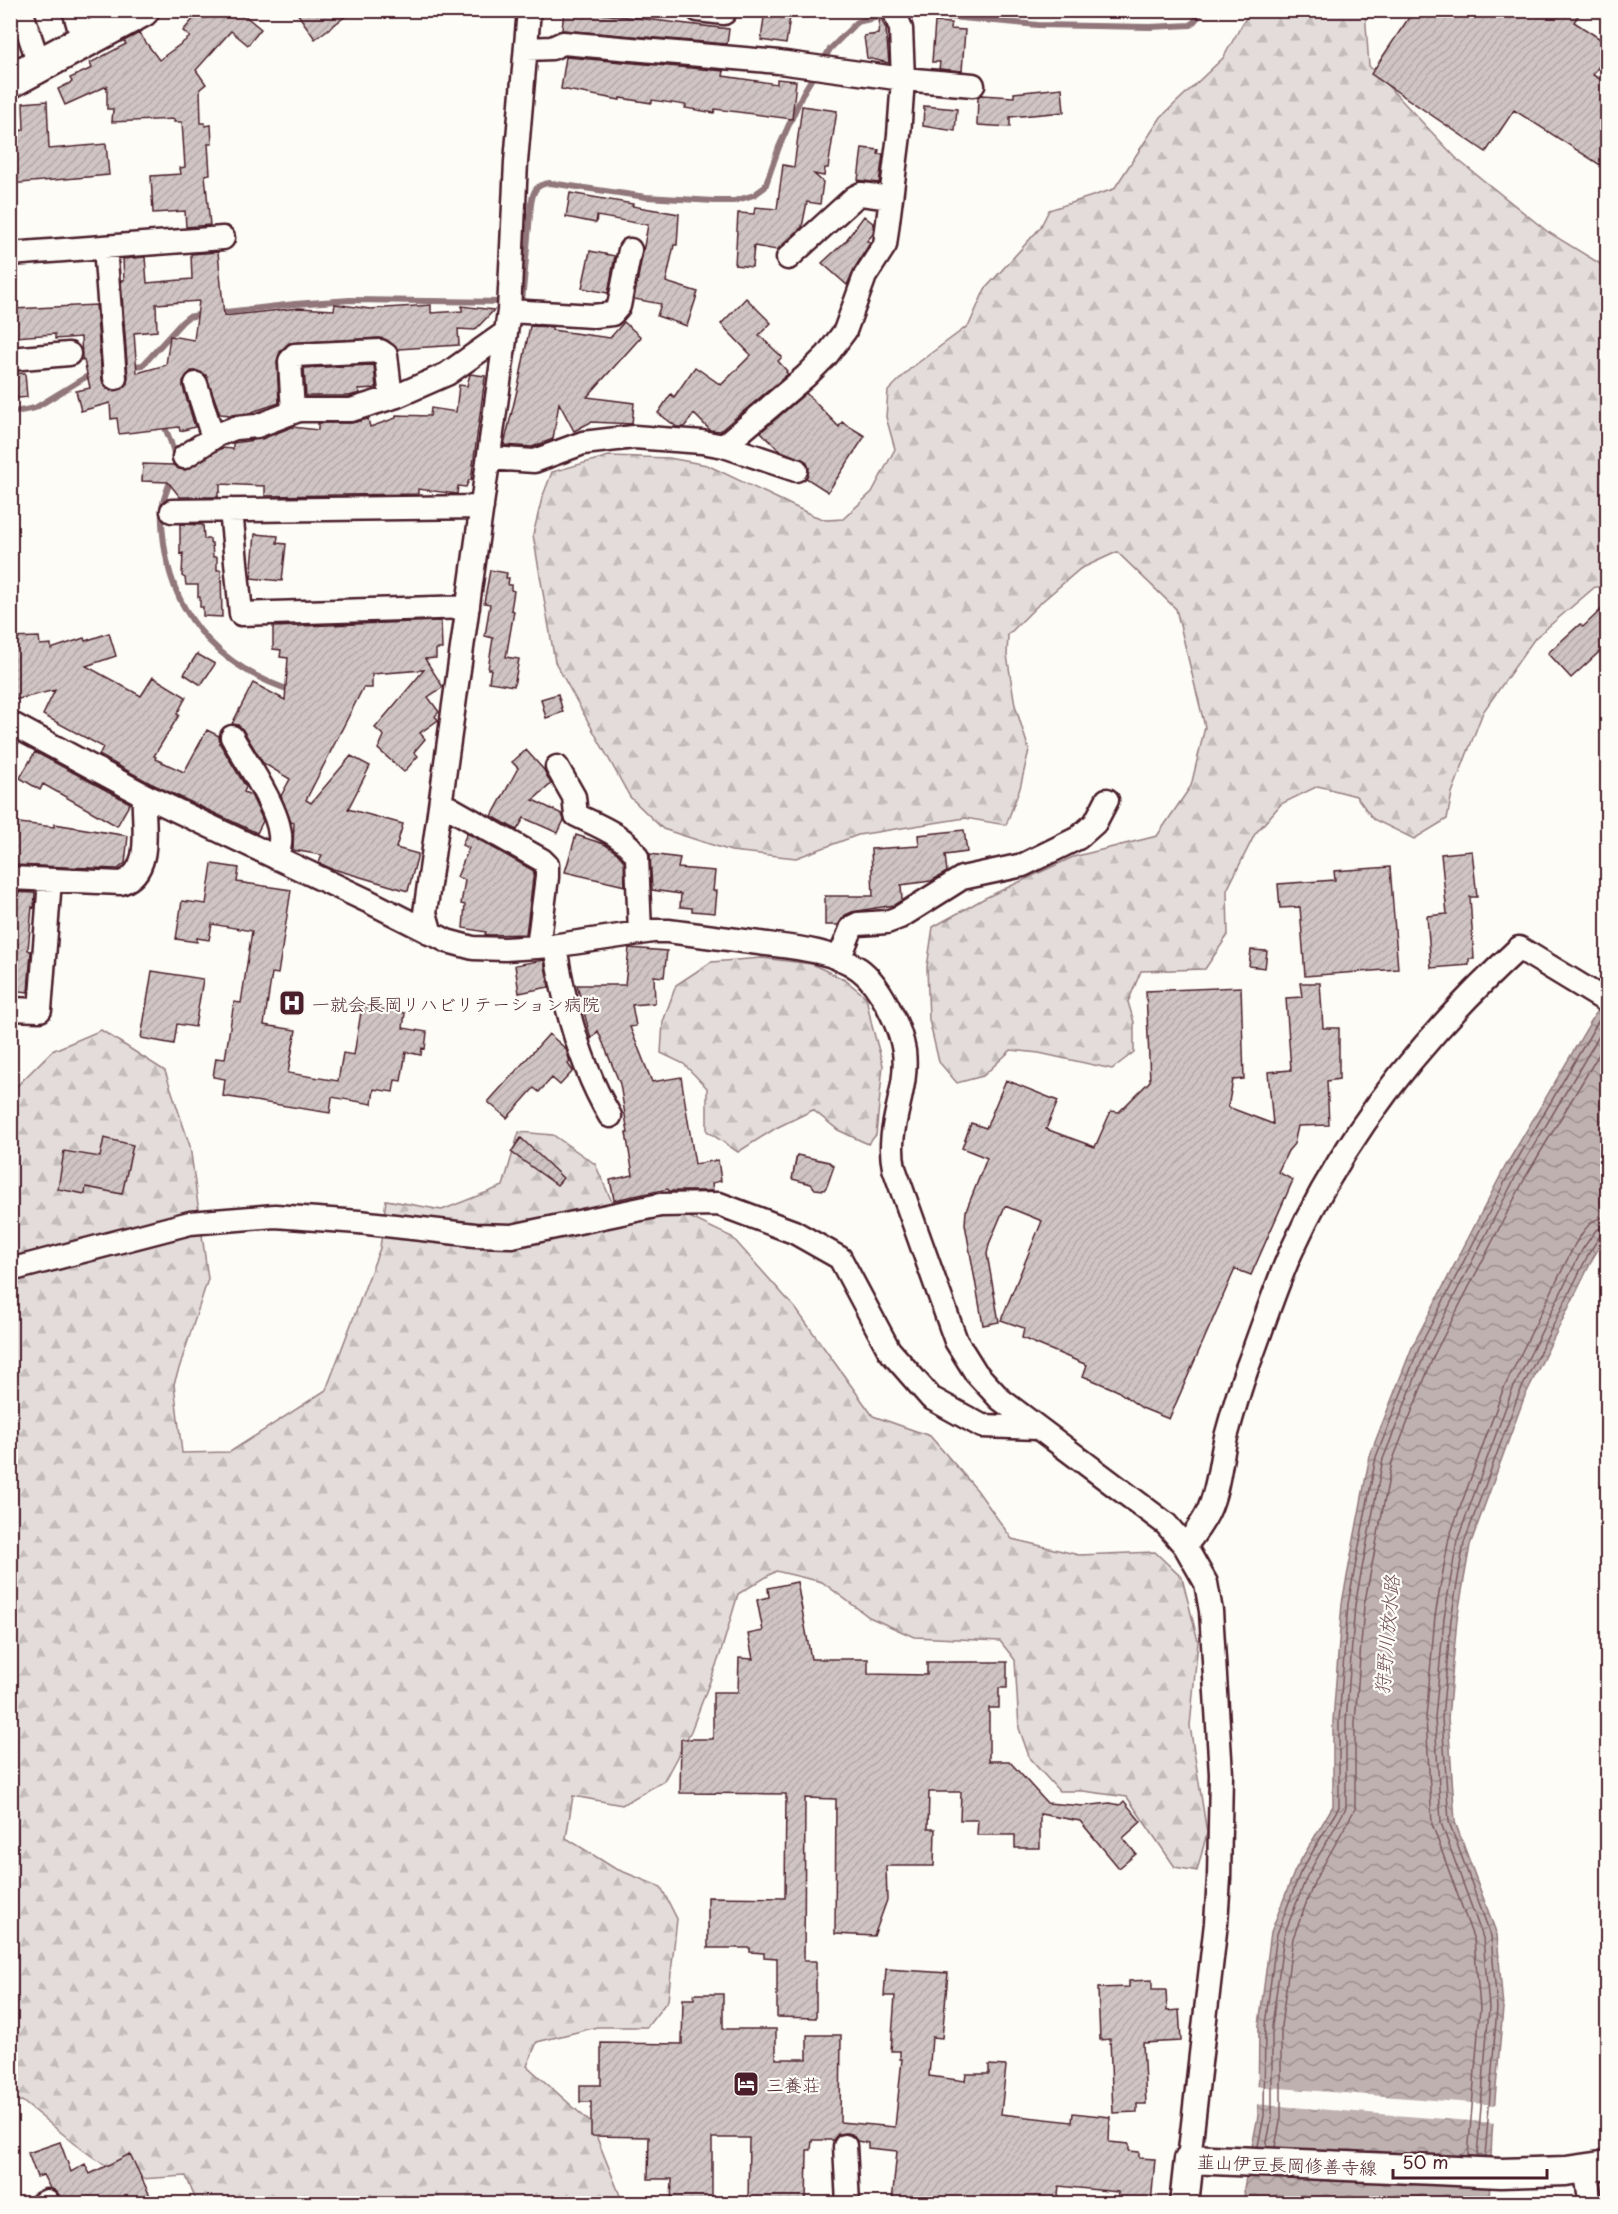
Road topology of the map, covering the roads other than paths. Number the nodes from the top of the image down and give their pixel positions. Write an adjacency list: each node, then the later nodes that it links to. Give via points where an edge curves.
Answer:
1 (21, 10): 10 (street)
2 (74, 10): 8 (street)
3 (142, 10): 8 (highway)
4 (529, 10): 9 (street)
5 (698, 10): 7 (street)
6 (894, 10): 11 (street, via 901,29)
7 (724, 14)
8 (83, 41): 10 (highway)
9 (527, 49): 11 (street, via 552,48 563,43 778,62); 20 (street, via 516,162)
10 (39, 64): 12 (highway)
11 (903, 79): 13 (street); 14 (street)
12 (10, 81)
13 (973, 85)
14 (891, 198): 19 (street, via 861,194 855,197); 29 (street, via 885,245 865,276 845,330 806,376)
15 (223, 238): 16 (street)
16 (105, 247): 18 (street); 24 (street)
17 (630, 250): 20 (street, via 620,306 612,314)
18 (10, 254)
19 (788, 258)
20 (509, 310): 21 (street)
21 (505, 333): 26 (street, via 447,374); 31 (street)
22 (69, 354): 23 (street)
23 (10, 359)
24 (115, 372)
25 (196, 384): 28 (street)
26 (391, 398): 27 (street, via 351,410); 27 (street, via 387,356 380,351 295,356 290,361)
27 (293, 412): 28 (street)
28 (213, 438): 30 (street)
29 (724, 446): 31 (street, via 634,437 583,443 534,461); 32 (street)
30 (184, 456)
31 (489, 458): 33 (street)
32 (796, 470)
33 (482, 507): 34 (street); 36 (street)
34 (231, 510): 35 (street); 36 (street, via 241,614)
35 (172, 511)
36 (468, 607): 42 (street)
37 (10, 723): 40 (street)
38 (232, 737): 43 (street, via 275,815 280,833)
39 (557, 767): 46 (street, via 574,797 576,815 634,850)
40 (144, 795): 43 (street); 45 (street, via 143,859 130,880)
41 (1107, 800): 49 (street, via 1095,823 1078,838 1023,865 962,878 900,917 852,927)
42 (441, 805): 47 (street, via 425,913); 48 (street, via 547,865)
43 (276, 858): 47 (street)
44 (10, 878): 45 (street)
45 (50, 880): 51 (street, via 40,1010)
46 (640, 933): 48 (street); 49 (street, via 668,931 803,949)
47 (431, 934): 48 (street, via 473,948)
48 (546, 946): 52 (street, via 579,1045)
49 (839, 959): 54 (street, via 871,979 898,1031 904,1051 904,1078 890,1151 956,1341 976,1373 1000,1399)
50 (1608, 1002): 55 (street, via 1519,948 1415,1055 1337,1165 1291,1252 1246,1371 1214,1496 1201,1525)
51 (10, 1009)
52 (610, 1116)
53 (10, 1270): 54 (street, via 190,1223 275,1216 512,1236 660,1205 719,1204 794,1232 840,1258 889,1350 931,1398 982,1426)
54 (1038, 1428): 55 (street, via 1166,1524)
55 (1185, 1546): 57 (street, via 1206,1583 1211,1611 1221,1774 1216,1923)
56 (845, 2146): 61 (street)
57 (1189, 2159): 58 (main road, 韮山伊豆長岡修善寺線, via 1501,2173); 62 (main road, 韮山伊豆長岡修善寺線)
58 (1596, 2167): 63 (street)
59 (41, 2204): 60 (street)
60 (48, 2204)
61 (848, 2204)
62 (1184, 2204)
63 (1591, 2204)

